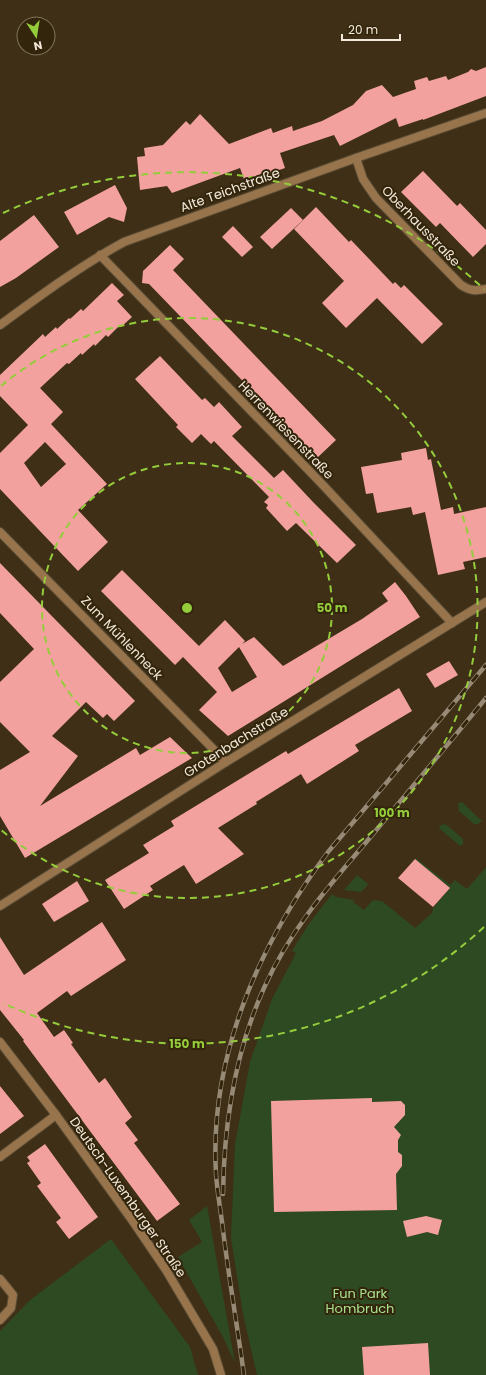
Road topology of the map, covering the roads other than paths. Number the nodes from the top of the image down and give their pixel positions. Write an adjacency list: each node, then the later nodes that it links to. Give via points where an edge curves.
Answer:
1 (486, 113): 2 (street, Alte Teichstraße)
2 (356, 158): 3 (street, Alte Teichstraße, via 152,231); 4 (street, Oberhausstraße, via 363,179 376,198 461,285 468,290)
3 (100, 255): 5 (street, Alte Teichstraße); 8 (street, Herrenwiesenstraße, via 321,483)
4 (486, 289)
5 (0, 325)
6 (0, 532): 9 (street, Zum Mühlenheck)
7 (486, 602): 8 (street, Grotenbachstraße)
8 (452, 623): 9 (street, Grotenbachstraße)
9 (226, 762): 10 (street, Grotenbachstraße)
10 (0, 906)
11 (0, 1042): 12 (street, Deutsch-Luxemburger Straße)
12 (56, 1115): 13 (street); 16 (street, Deutsch-Luxemburger Straße, via 166,1270 213,1349)
13 (0, 1157)
14 (0, 1279): 15 (street, via 12,1295 11,1308)
15 (0, 1320)
16 (220, 1375)

